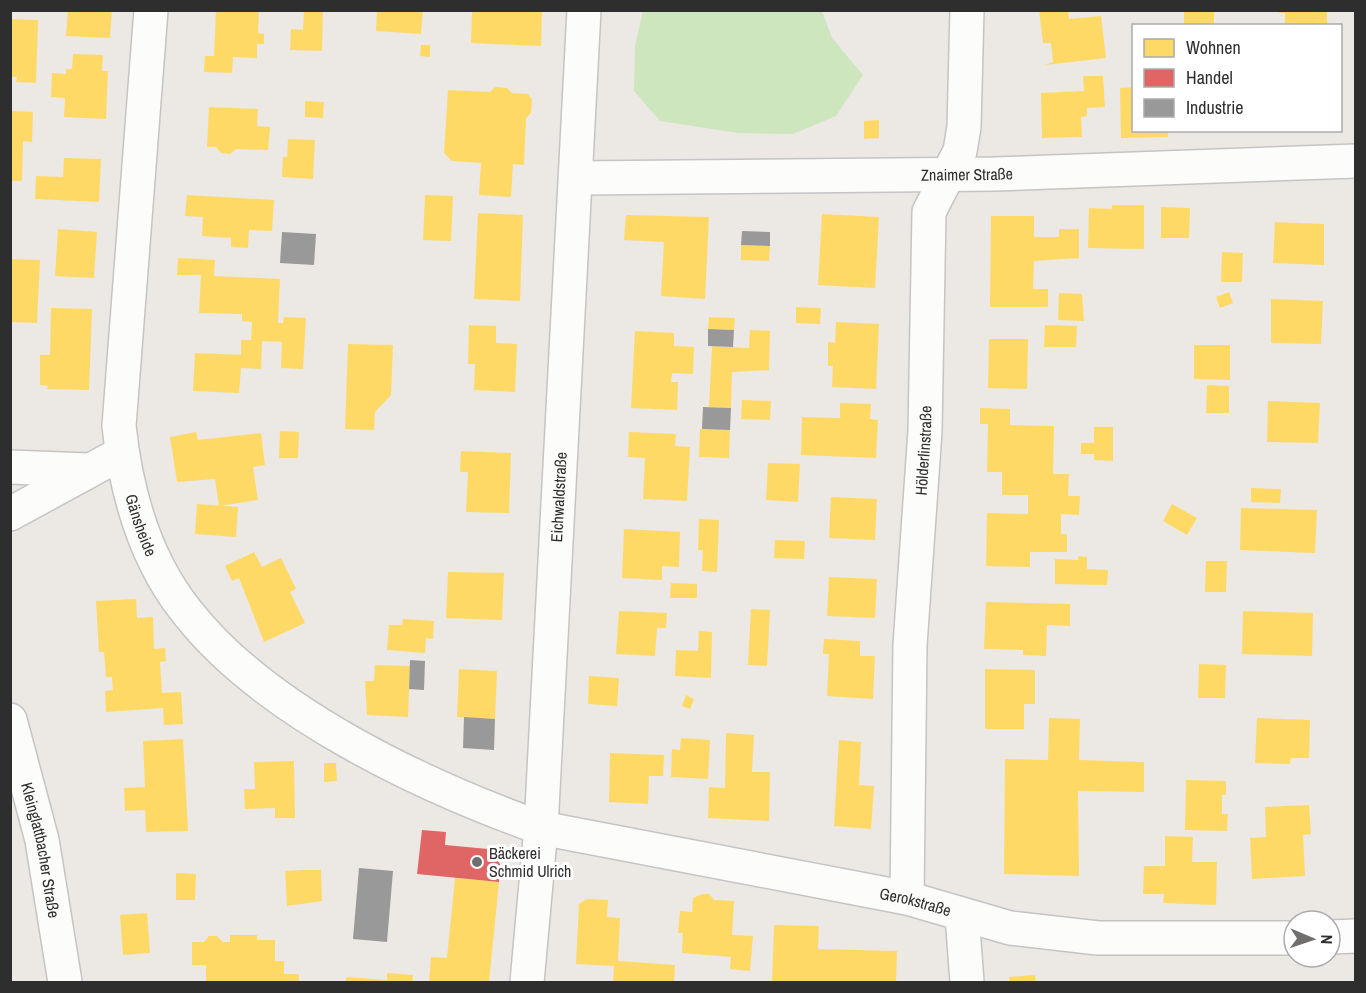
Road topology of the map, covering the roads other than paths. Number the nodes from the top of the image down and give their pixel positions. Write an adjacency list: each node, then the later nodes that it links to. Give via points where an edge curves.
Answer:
1 (151, 10): 7 (street, Gänsheide, via 119,426)
2 (584, 10): 6 (street, Eichwaldstraße)
3 (967, 10): 5 (street, Hölderlinstraße, via 964,127 960,151)
4 (1356, 161): 5 (street, Znaimer Straße)
5 (948, 173): 6 (street, Znaimer Straße); 13 (street, Hölderlinstraße, via 929,212 925,431 910,645)
6 (577, 178): 12 (street, Eichwaldstraße)
7 (122, 453): 9 (street); 12 (street, Gänsheide, via 140,529 185,610 206,635 298,712 394,766 484,808)
8 (10, 467): 9 (street)
9 (88, 470): 10 (street)
10 (10, 514)
11 (10, 720): 16 (street, Kleinglattbacher Straße, via 42,840)
12 (541, 828): 13 (street, Gerokstraße); 17 (street, Eichwaldstraße)
13 (907, 898): 14 (street, Gerokstraße)
14 (962, 915): 15 (street, Gerokstraße, via 1010,928 1098,938); 18 (street)
15 (1282, 938)
16 (65, 982)
17 (527, 982)
18 (967, 982)

